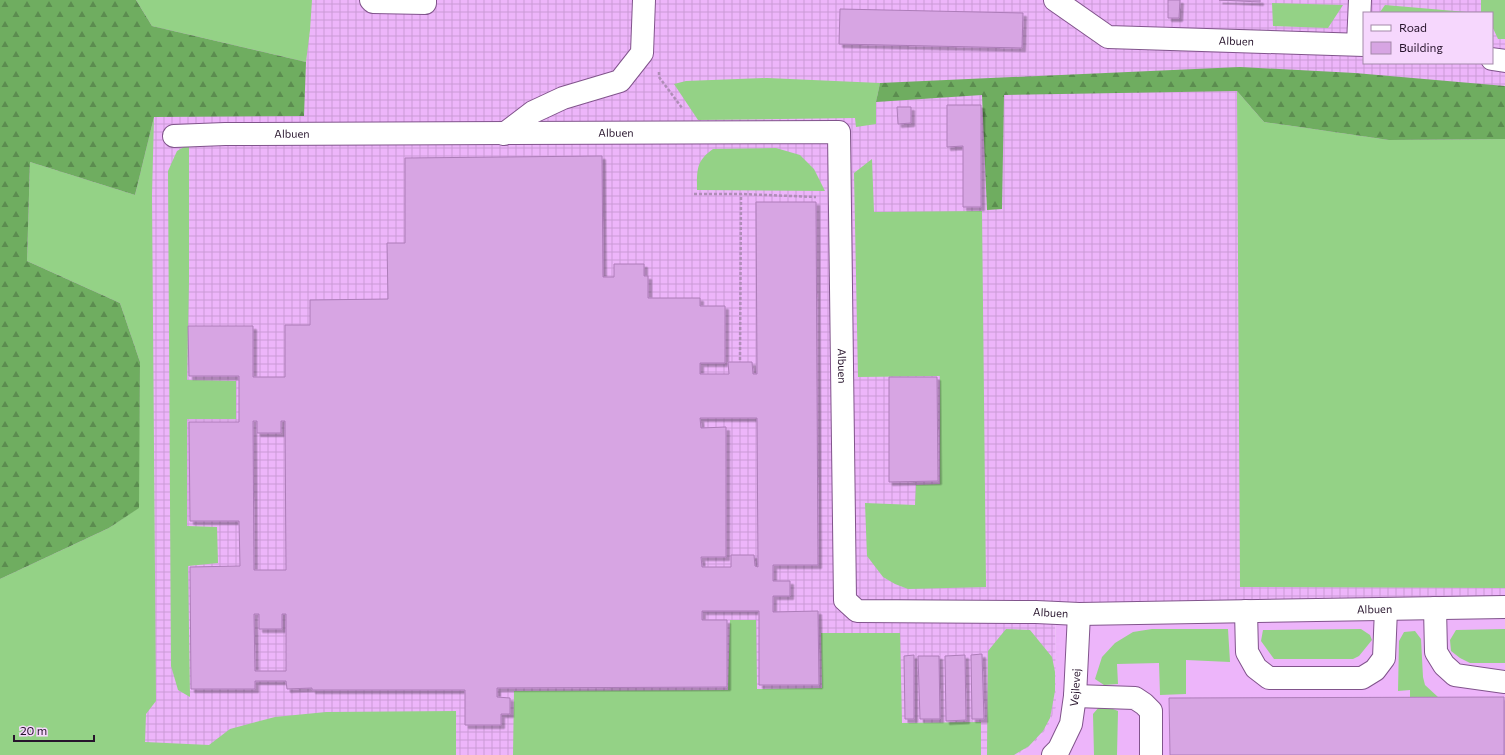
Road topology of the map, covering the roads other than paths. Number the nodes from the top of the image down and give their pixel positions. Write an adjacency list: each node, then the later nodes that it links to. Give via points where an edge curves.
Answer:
1 (371, 0): 2 (street, via 425,3)
2 (425, 0)
3 (644, 0): 9 (street, via 642,53 620,81 563,98 533,112)
4 (1055, 0): 6 (street, Albuen, via 1108,37)
5 (1360, 0): 6 (street)
6 (1361, 45)
7 (1493, 60): 8 (street)
8 (1505, 61)
9 (504, 134): 10 (street, Albuen); 15 (street, Albuen, via 839,132 845,600 857,611)
10 (174, 136)
11 (1505, 607): 12 (street, Albuen)
12 (1435, 608): 13 (street, Albuen); 16 (street, via 1436,652 1444,665 1456,675)
13 (1386, 609): 14 (street, Albuen); 14 (street, via 1384,658 1375,670 1362,678 1269,678 1256,668 1247,652)
14 (1246, 611): 15 (street, Albuen)
15 (1079, 614): 17 (street, Vejlevej)
16 (1505, 682)
17 (1075, 696): 18 (street, Vejlevej, via 1071,724 1059,749); 19 (street, via 1134,698 1144,704 1151,711)
18 (1053, 755)
19 (1151, 755)

